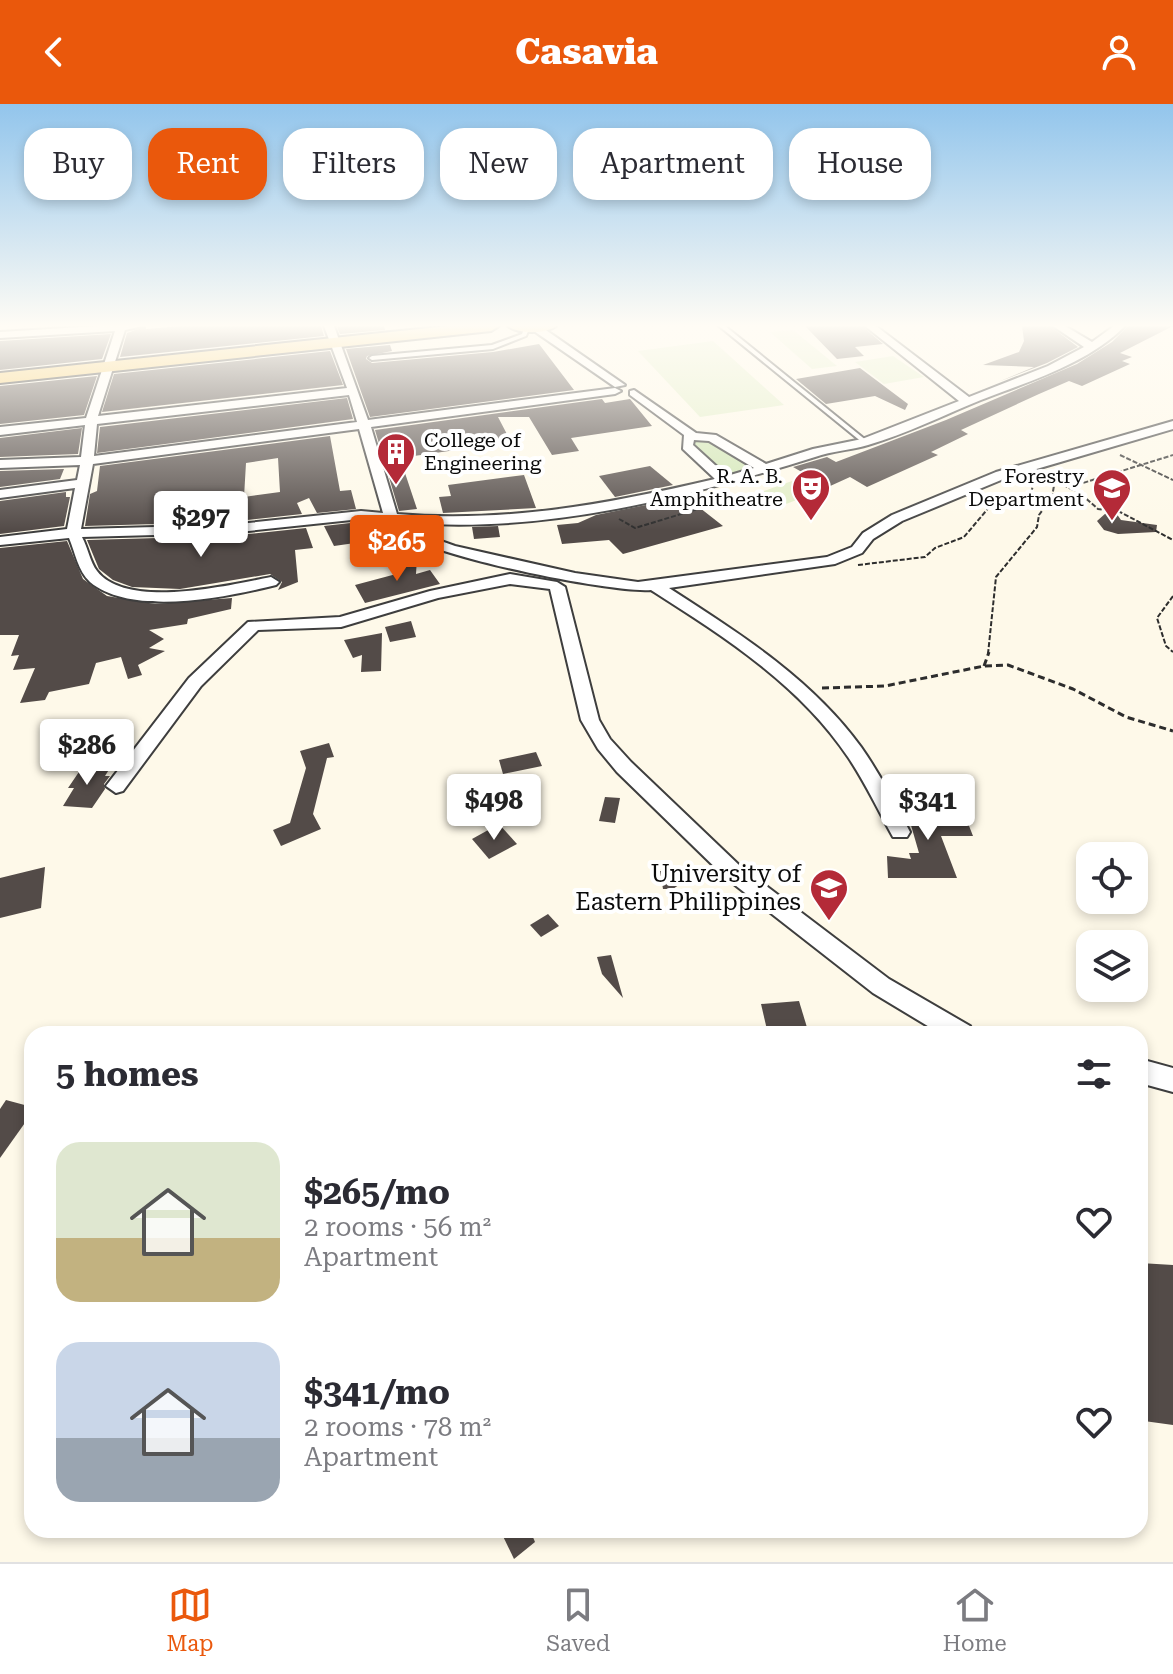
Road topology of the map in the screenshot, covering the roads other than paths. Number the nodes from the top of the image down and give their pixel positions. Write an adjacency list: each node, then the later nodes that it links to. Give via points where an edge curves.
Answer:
1 (98, 394): 10 (street)
2 (327, 394): 10 (street)
3 (355, 394): 11 (street)
4 (586, 394): 11 (street)
5 (631, 394): 14 (street)
6 (806, 394): 15 (lane)
7 (958, 394): 9 (street)
8 (988, 394): 9 (street)
9 (968, 402): 15 (street)
10 (91, 421): 13 (street); 16 (street)
11 (363, 423): 16 (street); 22 (street)
12 (1173, 425): 27 (street, via 1001,475 897,518 868,536 857,550 836,558)
13 (0, 431)
14 (693, 436): 18 (street, via 712,438); 19 (street, via 687,446)
15 (865, 442): 18 (street)
16 (87, 461): 17 (street); 20 (street)
17 (0, 464)
18 (766, 469): 19 (street)
19 (724, 481): 22 (street, via 602,509 477,521)
20 (82, 483): 21 (street); 23 (street)
21 (0, 494)
22 (389, 518): 23 (street, via 361,515 229,529); 26 (street, via 405,533)
23 (73, 533): 24 (street); 25 (street, via 84,564 96,579 131,593 214,593)
24 (0, 541)
25 (271, 582)
26 (566, 582): 27 (street); 28 (street, via 510,579 341,622 254,625 195,682); 30 (street, via 590,720 604,744 733,872 881,986)
27 (653, 585): 29 (street, via 737,638 802,690 862,760)
28 (116, 786)
29 (900, 832)
30 (948, 1026)
31 (1148, 1073): 32 (street)
32 (1173, 1080)

